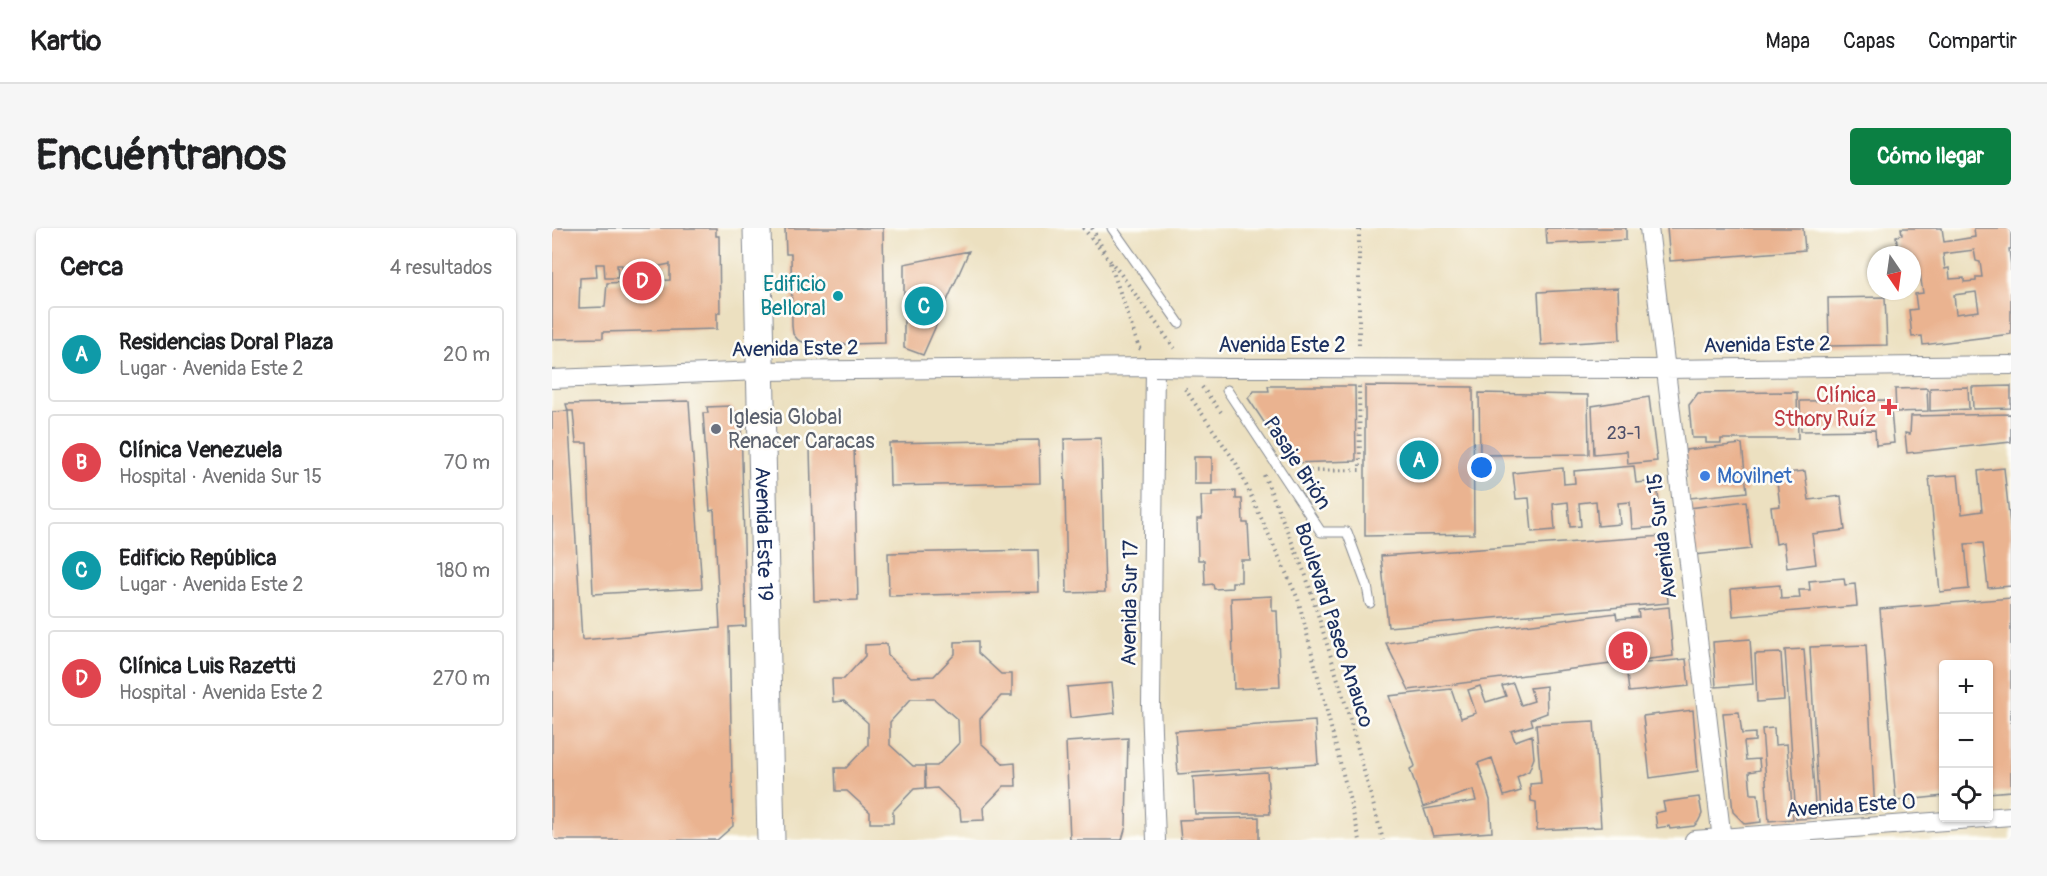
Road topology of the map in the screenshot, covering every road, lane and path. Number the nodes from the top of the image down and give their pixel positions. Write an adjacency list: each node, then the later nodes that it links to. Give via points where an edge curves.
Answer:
1 (757, 228): 14 (main road, Avenida Este 19)
2 (1083, 228): 7 (path)
3 (1092, 228): 7 (path)
4 (1112, 228): 8 (lane)
5 (1359, 228): 9 (path)
6 (1649, 228): 13 (street, Avenida Sur 15)
7 (1108, 259): 10 (path); 11 (path, via 1139,348)
8 (1179, 323)
9 (1359, 345)
10 (1180, 357)
11 (1151, 359): 13 (street, Avenida Este 2, bridge, via 1230,368); 14 (street, Avenida Este 2); 27 (street, Avenida Sur 17, via 1151,704)
12 (2011, 365): 13 (street, Avenida Este 2)
13 (1665, 369): 25 (street, Avenida Sur 15)
14 (760, 371): 15 (street, Avenida Este 2); 26 (main road, Avenida Este 19)
15 (552, 380)
16 (1359, 382): 21 (path, via 1360,470)
17 (1200, 384): 20 (path)
18 (1185, 389): 28 (path, via 1236,463 1298,599)
19 (1227, 390): 21 (lane, Pasaje Brión)
20 (1227, 420)
21 (1282, 472): 22 (lane, Pasaje Brión, via 1321,532 1347,531); 24 (path, Boulevard Paseo Anauco, via 1263,472 1306,576)
22 (1370, 603)
23 (2011, 816): 25 (street, Avenida Este 0)
24 (1383, 838)
25 (1722, 839): 29 (street, Avenida Este 0)
26 (771, 840)
27 (1156, 840)
28 (1360, 840)
29 (1695, 840)

